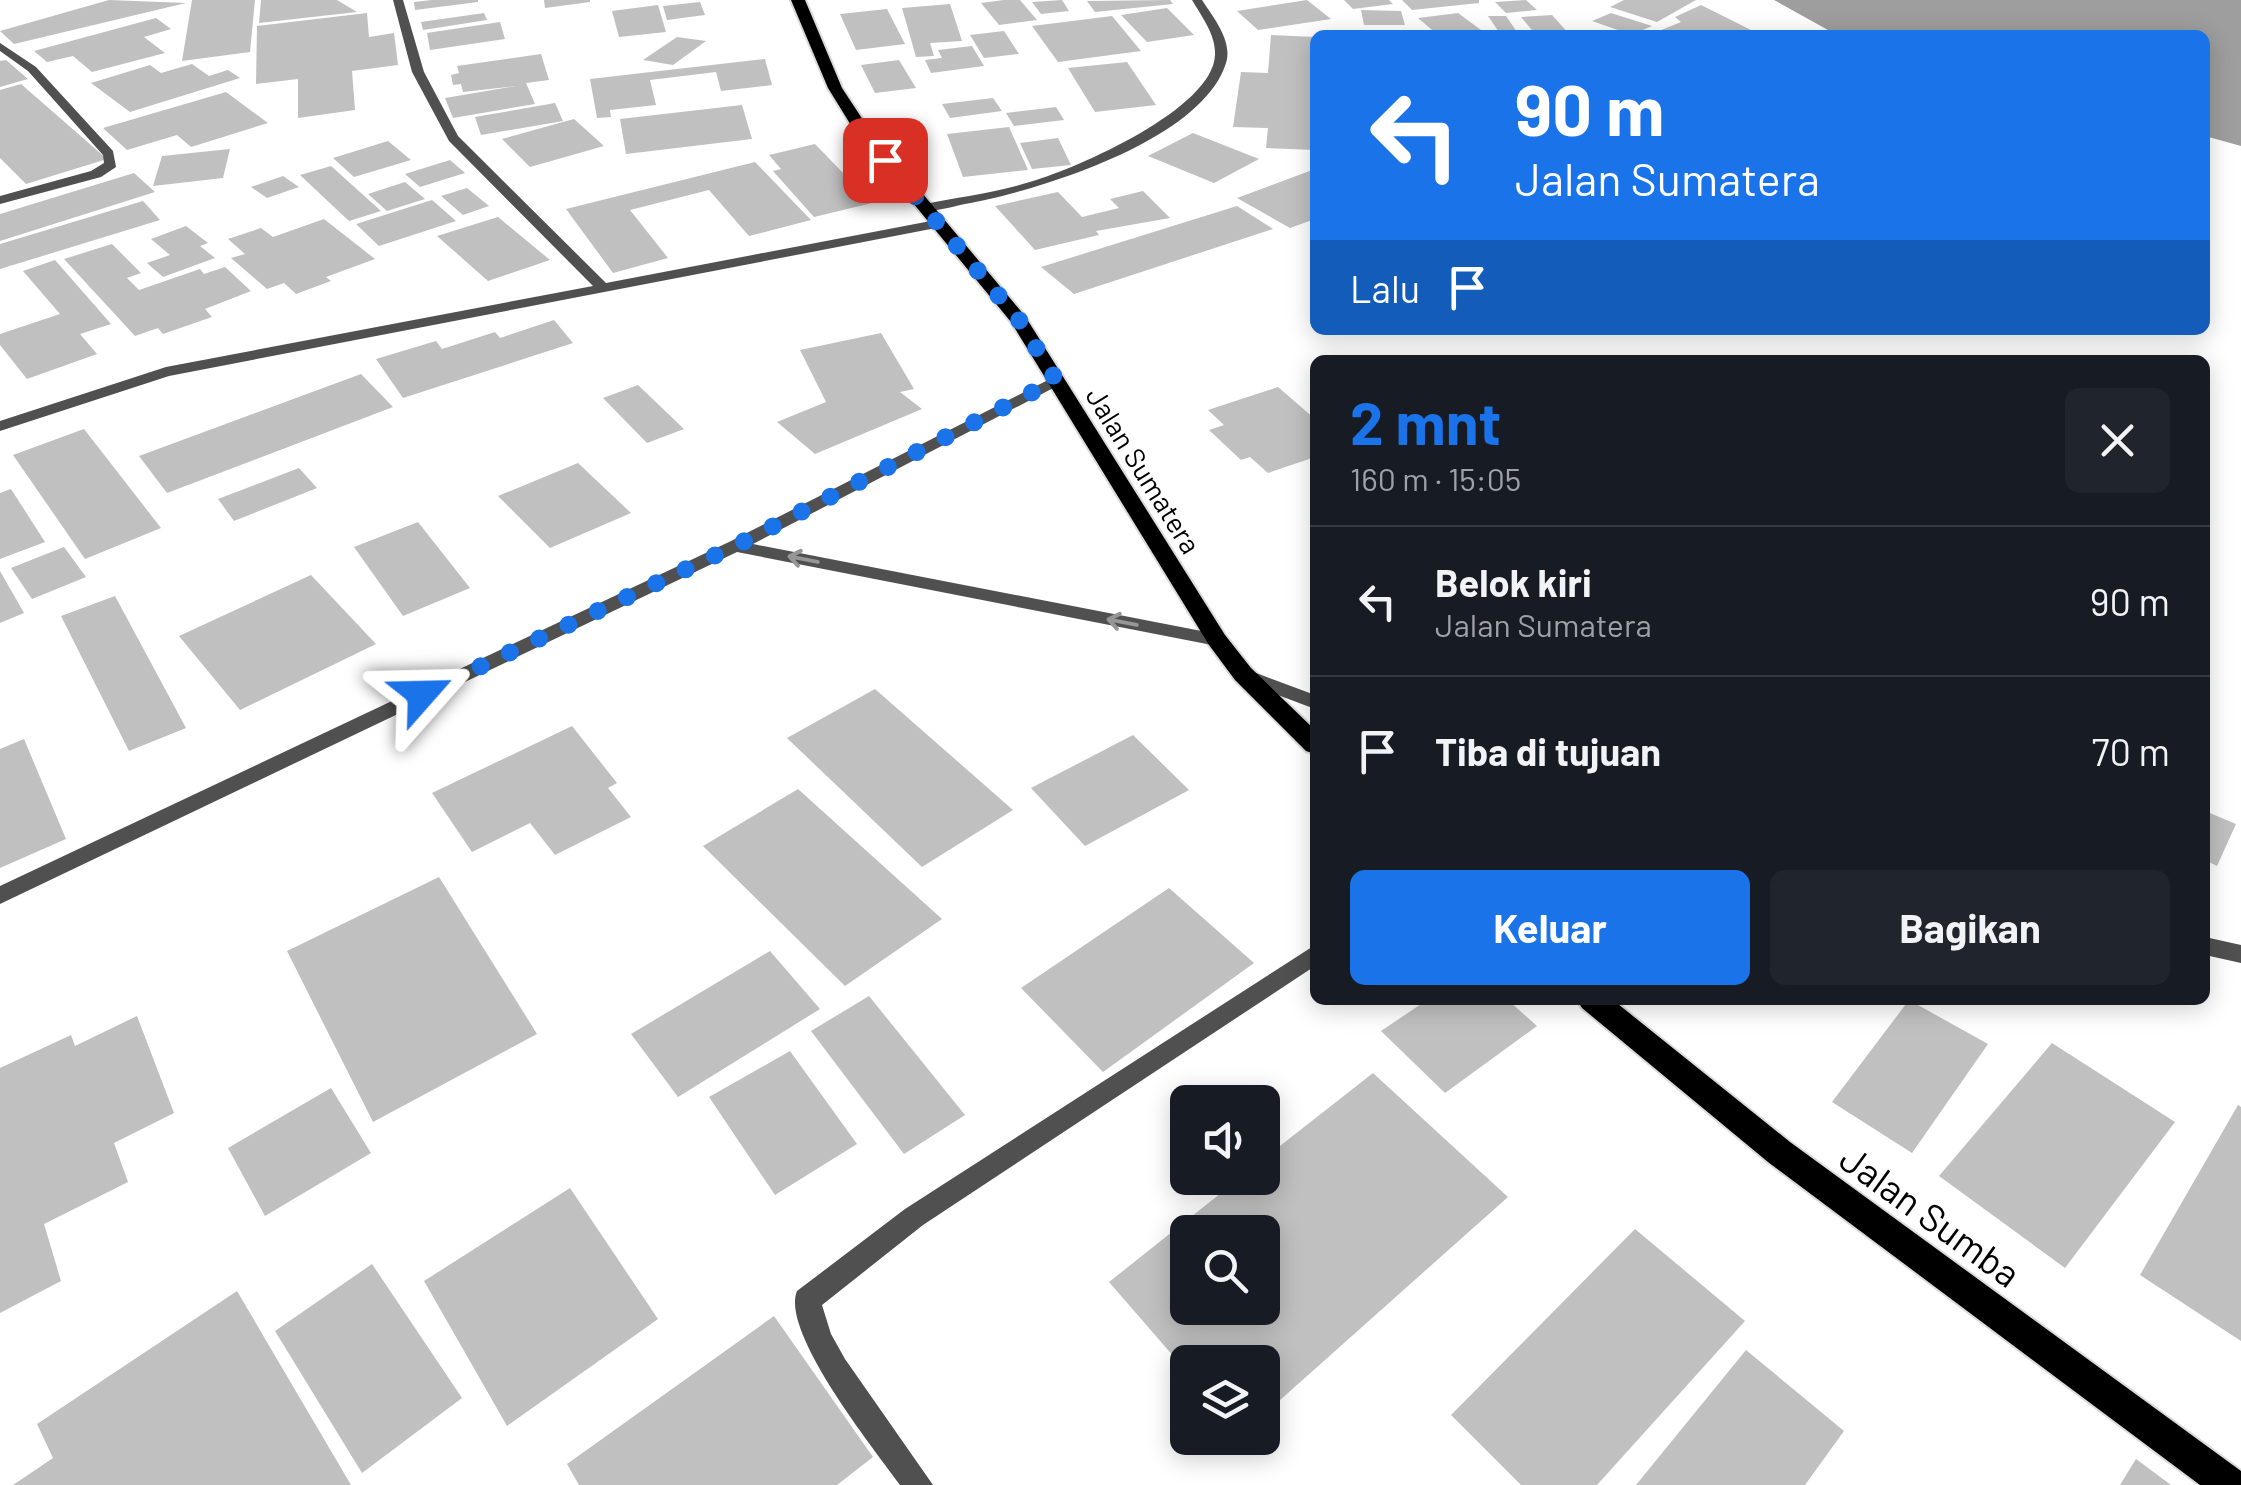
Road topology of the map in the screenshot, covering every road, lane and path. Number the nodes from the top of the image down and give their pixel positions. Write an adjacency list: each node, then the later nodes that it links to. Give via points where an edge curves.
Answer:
1 (398, 0): 7 (street, via 418,72 453,138)
2 (798, 0): 6 (main road, Jalan Sumatera, via 835,88)
3 (1197, 0): 6 (street, via 1220,41 1220,63 1179,113 1039,184)
4 (0, 46): 5 (street, via 32,69 111,164)
5 (0, 200)
6 (930, 216): 7 (street); 8 (main road, Jalan Sumatera, via 1019,320)
7 (604, 290): 9 (street, via 166,372)
8 (1056, 380): 10 (street); 11 (main road, Jalan Sumatera)
9 (0, 426)
10 (735, 546): 11 (street, one-way to 10); 15 (street)
11 (1218, 640): 12 (main road, Jalan Sumatera)
12 (1243, 674): 13 (street); 14 (main road)
13 (1310, 700)
14 (1310, 740)
15 (0, 896)
16 (2210, 947): 17 (street)
17 (2241, 954)
18 (1310, 957): 20 (street, via 914,1217 807,1300 808,1321)
19 (1598, 1005): 21 (main road, Jalan Sumba, via 1778,1152)
20 (918, 1485)
21 (2230, 1485)

